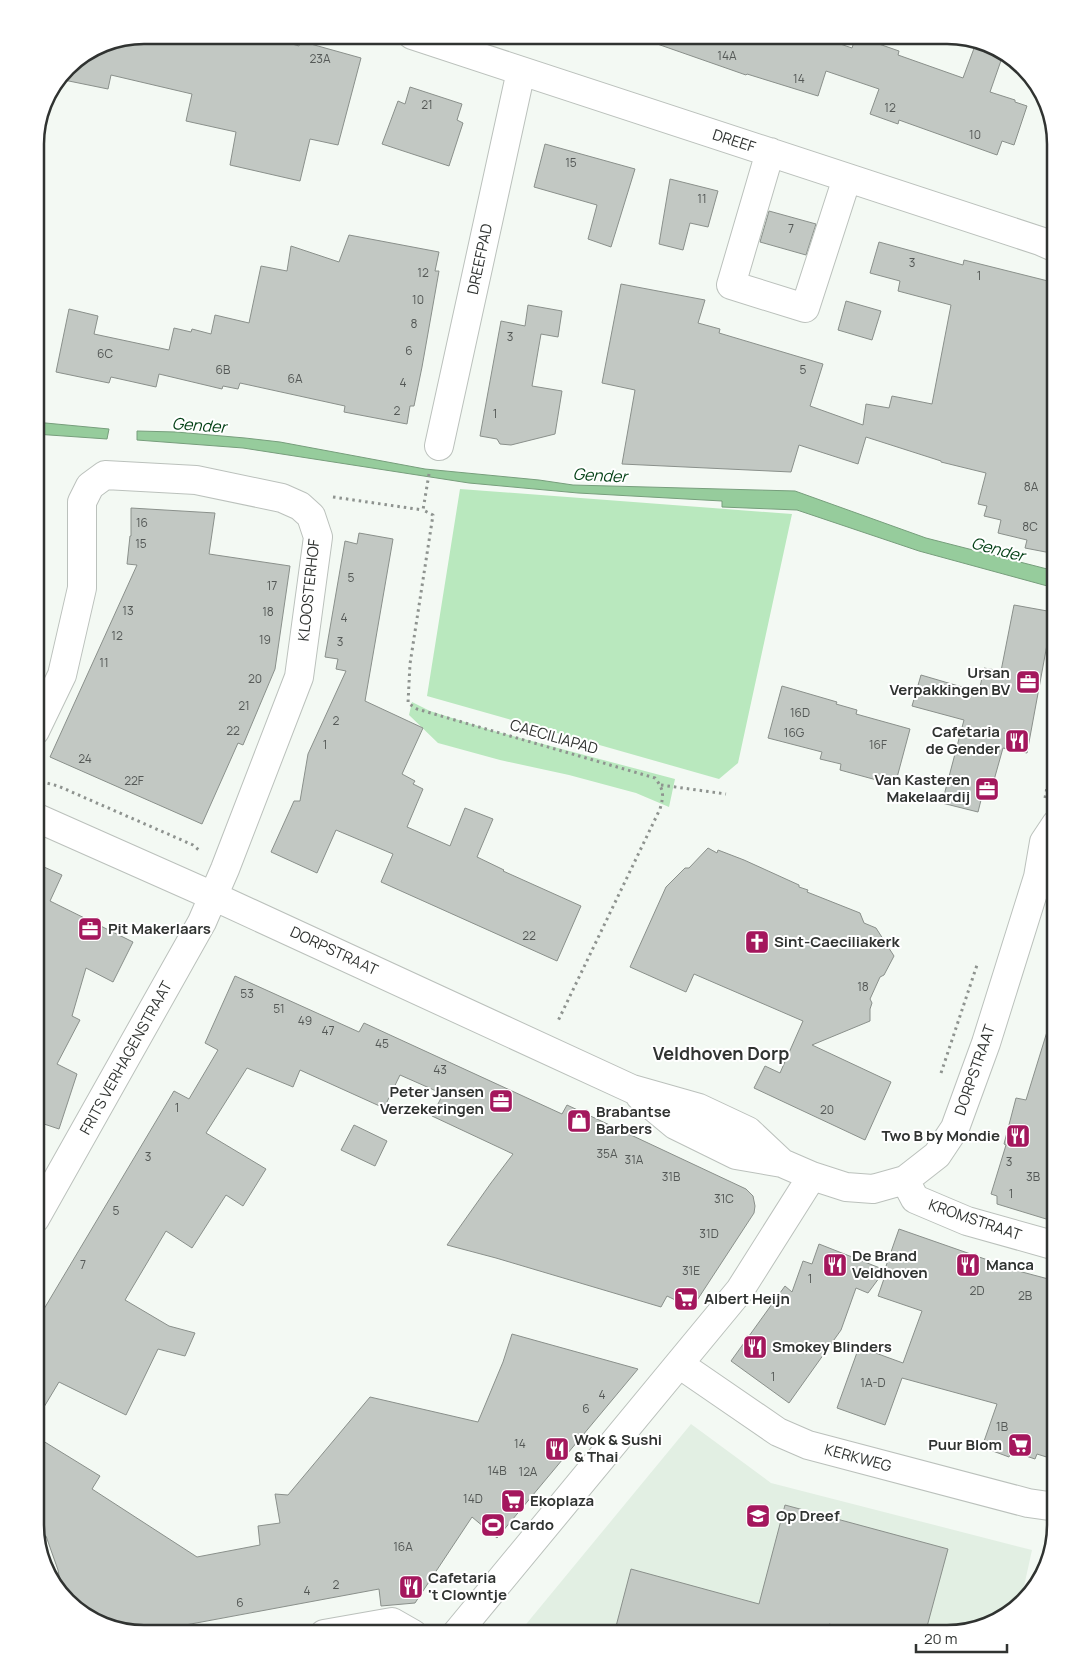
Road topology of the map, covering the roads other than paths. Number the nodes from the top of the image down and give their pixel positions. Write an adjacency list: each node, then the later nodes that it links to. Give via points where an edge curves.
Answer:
1 (439, 44): 2 (street, DREEF)
2 (521, 71): 3 (street, DREEF); 6 (street, DREEFPAD)
3 (770, 152): 4 (street, DREEF); 4 (street, via 731,285 805,308)
4 (847, 178): 5 (street, DREEF)
5 (1047, 244)
6 (439, 446)
7 (44, 713): 11 (street, KLOOSTERHOF, via 62,676 82,588 82,502 90,486 105,475 196,480 282,498 300,506 311,516 318,537 299,677)
8 (44, 821): 11 (street, DORPSTRAAT)
9 (1047, 838): 10 (street, DORPSTRAAT, via 1044,842)
10 (1047, 869): 13 (street, DORPSTRAAT, via 955,1128 937,1155)
11 (213, 896): 12 (street, DORPSTRAAT, via 632,1089 699,1108 748,1131 782,1163); 14 (street, FRITS VERHAGENSTRAAT, via 202,922)
12 (812, 1176): 13 (street, DORPSTRAAT, via 846,1187 873,1189); 16 (street, via 740,1290)
13 (905, 1180): 15 (street, KROMSTRAAT, via 915,1199 967,1221)
14 (44, 1203)
15 (1047, 1243)
16 (679, 1364): 17 (street, KERKWEG, via 778,1432 808,1445 1028,1503); 20 (street)
17 (1047, 1505)
18 (375, 1625): 19 (street, via 392,1622)
19 (397, 1625)
20 (468, 1625)

